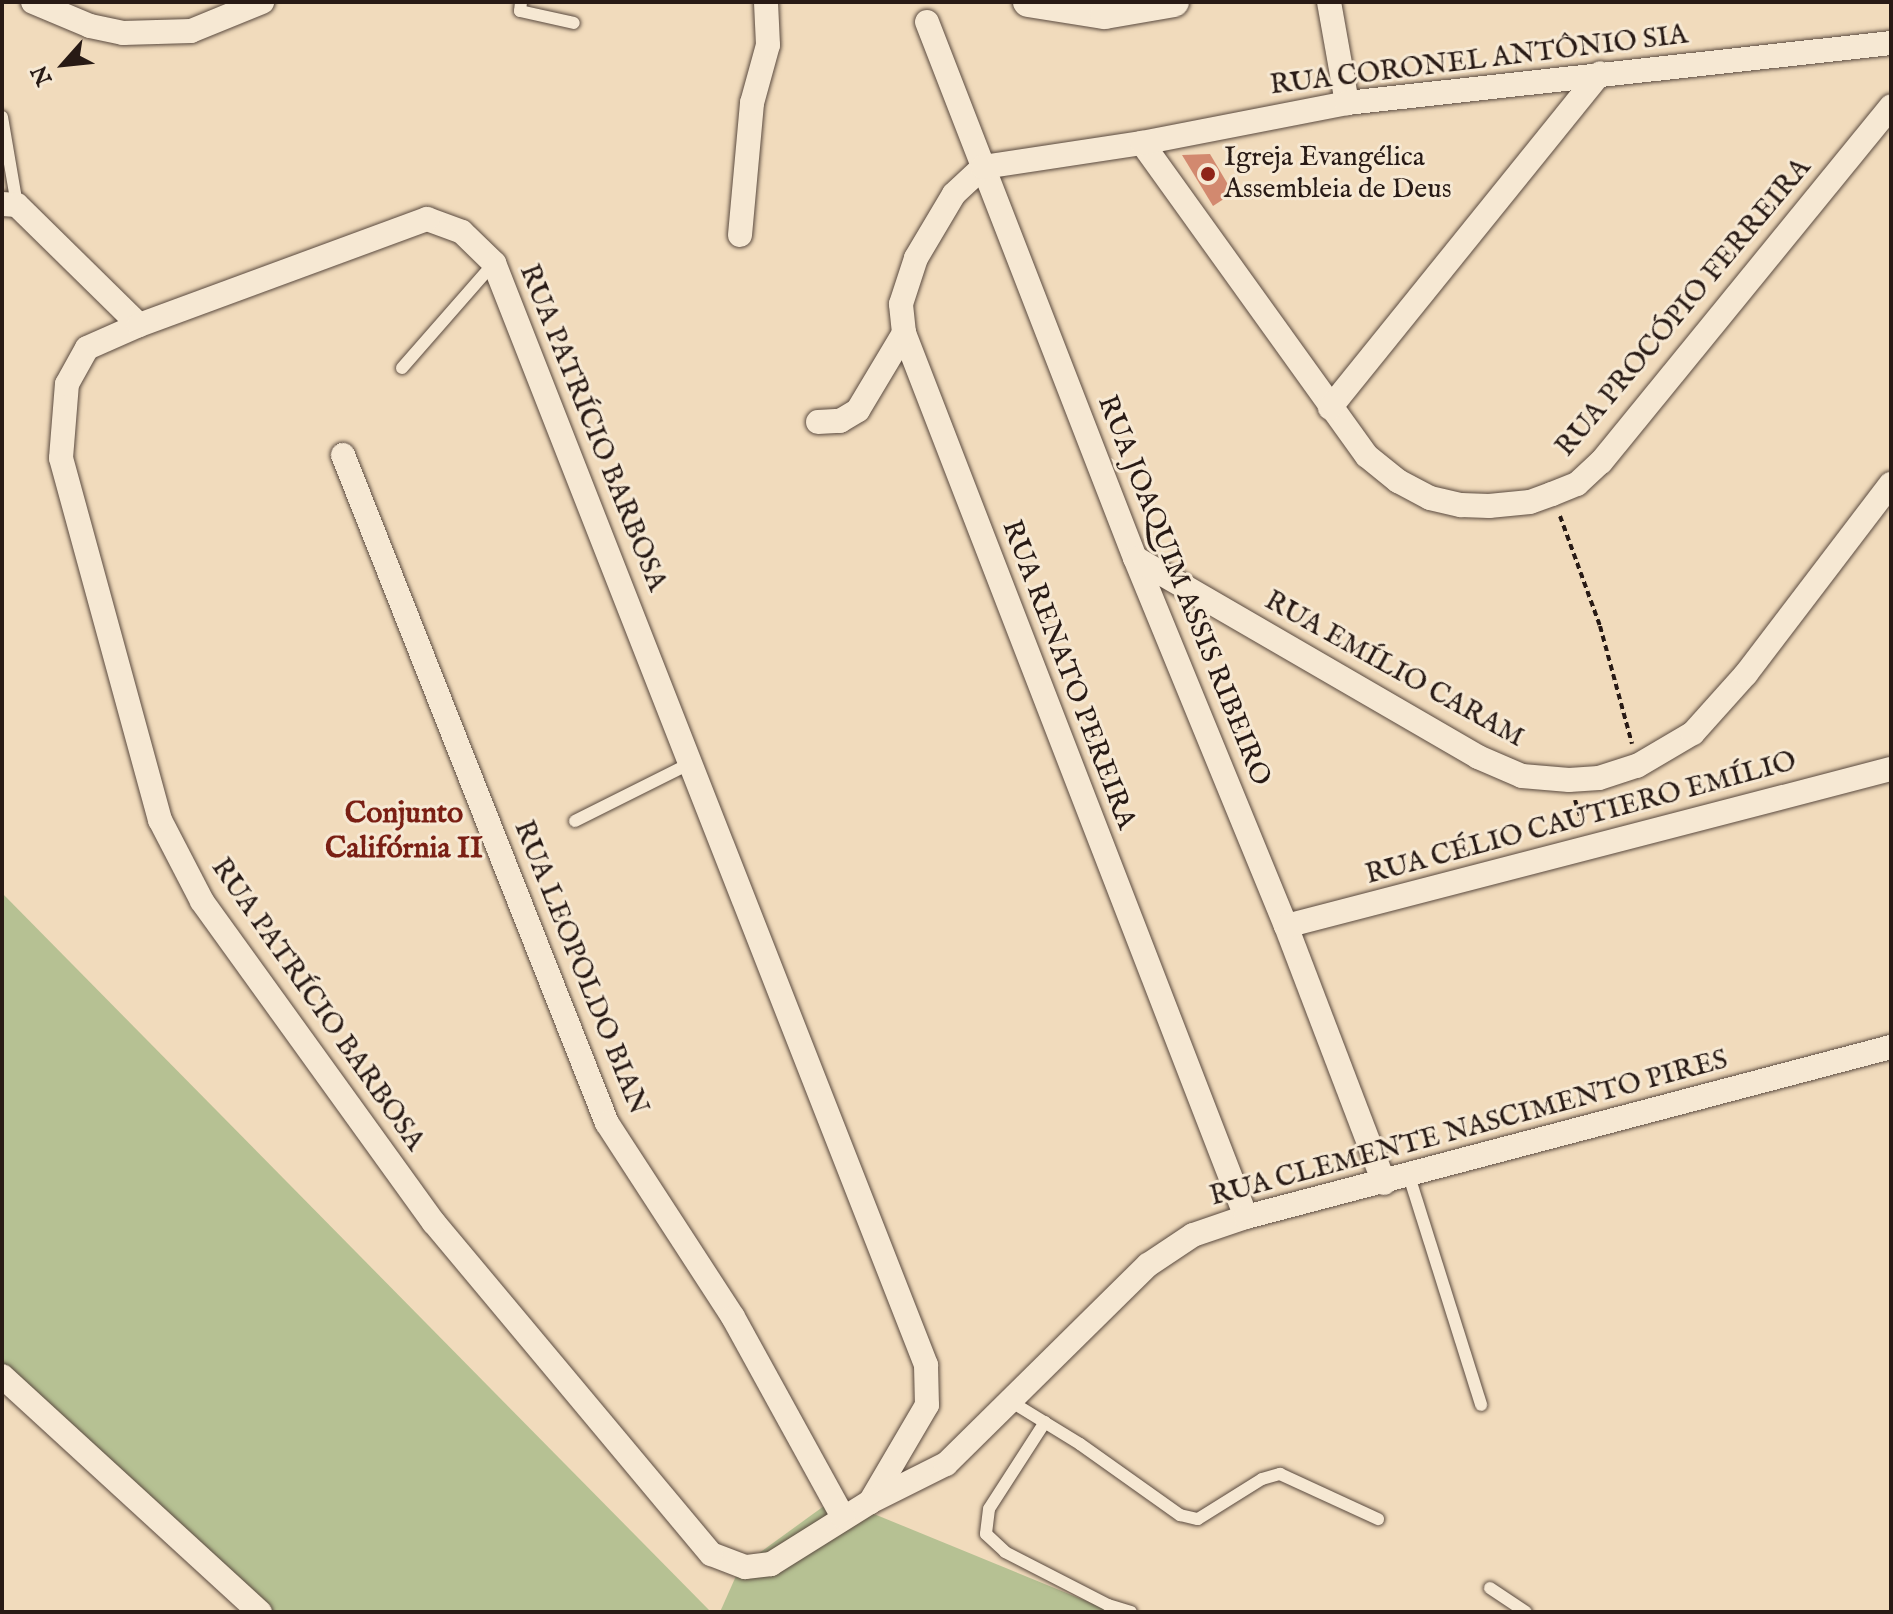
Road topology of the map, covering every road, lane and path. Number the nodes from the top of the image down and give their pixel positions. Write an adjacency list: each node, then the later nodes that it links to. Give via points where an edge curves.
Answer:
1 (33, 2): 2 (street, via 90,26 123,33 191,31)
2 (262, 2)
3 (521, 2): 9 (lane, via 520,11)
4 (766, 2): 19 (street, via 768,45 752,103)
5 (1028, 2): 6 (street, via 1105,14)
6 (1174, 2)
7 (1329, 2): 12 (street)
8 (927, 22): 17 (street, RUA JOAQUIM ASSIS RIBEIRO)
9 (574, 23)
10 (1891, 43): 11 (street, RUA CORONEL ANTÔNIO SIA)
11 (1600, 73): 12 (street, RUA CORONEL ANTÔNIO SIA); 24 (street)
12 (1347, 103): 15 (street, RUA CORONEL ANTÔNIO SIA)
13 (1891, 106): 28 (street, RUA PROCÓPIO FERREIRA, via 1601,462 1577,484)
14 (2, 117): 16 (lane)
15 (1142, 143): 17 (street, RUA CORONEL ANTÔNIO SIA); 24 (street, RUA PROCÓPIO FERREIRA)
16 (6, 163): 18 (lane)
17 (983, 167): 22 (street, RUA RENATO PEREIRA, via 954,194 916,258 901,304); 29 (street, RUA JOAQUIM ASSIS RIBEIRO)
18 (9, 205): 21 (street)
19 (740, 235)
20 (494, 263): 21 (street, RUA PATRÍCIO BARBOSA, via 462,232 427,219); 23 (lane); 30 (street, RUA PATRÍCIO BARBOSA)
21 (139, 325): 46 (street, RUA PATRÍCIO BARBOSA, via 87,348 67,384 61,458 160,820 202,901 434,1223 711,1554 745,1567 771,1564)
22 (904, 333): 25 (street, via 858,410 840,421); 40 (street, RUA RENATO PEREIRA)
23 (402, 368)
24 (1330, 408): 28 (street, RUA PROCÓPIO FERREIRA, via 1367,456 1430,498 1489,506)
25 (818, 422)
26 (343, 455): 46 (street, RUA LEOPOLDO BIAN, via 607,1123 733,1317)
27 (1891, 484): 31 (street, RUA EMÍLIO CARAM, via 1718,708 1693,733)
28 (1552, 494): 31 (path, via 1600,626)
29 (1135, 558): 33 (street, RUA EMÍLIO CARAM, via 1478,757 1522,776); 36 (street, RUA JOAQUIM ASSIS RIBEIRO)
30 (691, 763): 34 (lane); 45 (street, RUA PATRÍCIO BARBOSA, via 926,1365 927,1405)
31 (1637, 766): 33 (street, RUA EMÍLIO CARAM, via 1599,778)
32 (1891, 769): 35 (street, RUA CÉLIO CAUTIERO EMÍLIO)
33 (1569, 780): 35 (path)
34 (575, 821)
35 (1589, 848): 36 (street, RUA CÉLIO CAUTIERO EMÍLIO)
36 (1286, 926): 39 (street, RUA JOAQUIM ASSIS RIBEIRO)
37 (1891, 1047): 38 (street, RUA CLEMENTE NASCIMENTO PIRES)
38 (1409, 1176): 39 (street, RUA CLEMENTE NASCIMENTO PIRES); 43 (lane)
39 (1384, 1183): 40 (street, RUA CLEMENTE NASCIMENTO PIRES)
40 (1246, 1217): 42 (street, RUA CLEMENTE NASCIMENTO PIRES, via 1193,1235 1148,1265)
41 (2, 1376): 49 (street)
42 (1010, 1401): 44 (lane); 45 (street, RUA CLEMENTE NASCIMENTO PIRES, via 946,1464)
43 (1481, 1405)
44 (1045, 1422): 47 (lane, via 1180,1515 1198,1519 1262,1479 1280,1474); 50 (lane, via 989,1509 986,1534 1005,1552)
45 (870, 1502): 46 (street, RUA PATRÍCIO BARBOSA)
46 (843, 1517)
47 (1378, 1519)
48 (1490, 1588): 51 (lane)
49 (260, 1612)
50 (1131, 1612)
51 (1526, 1612)

